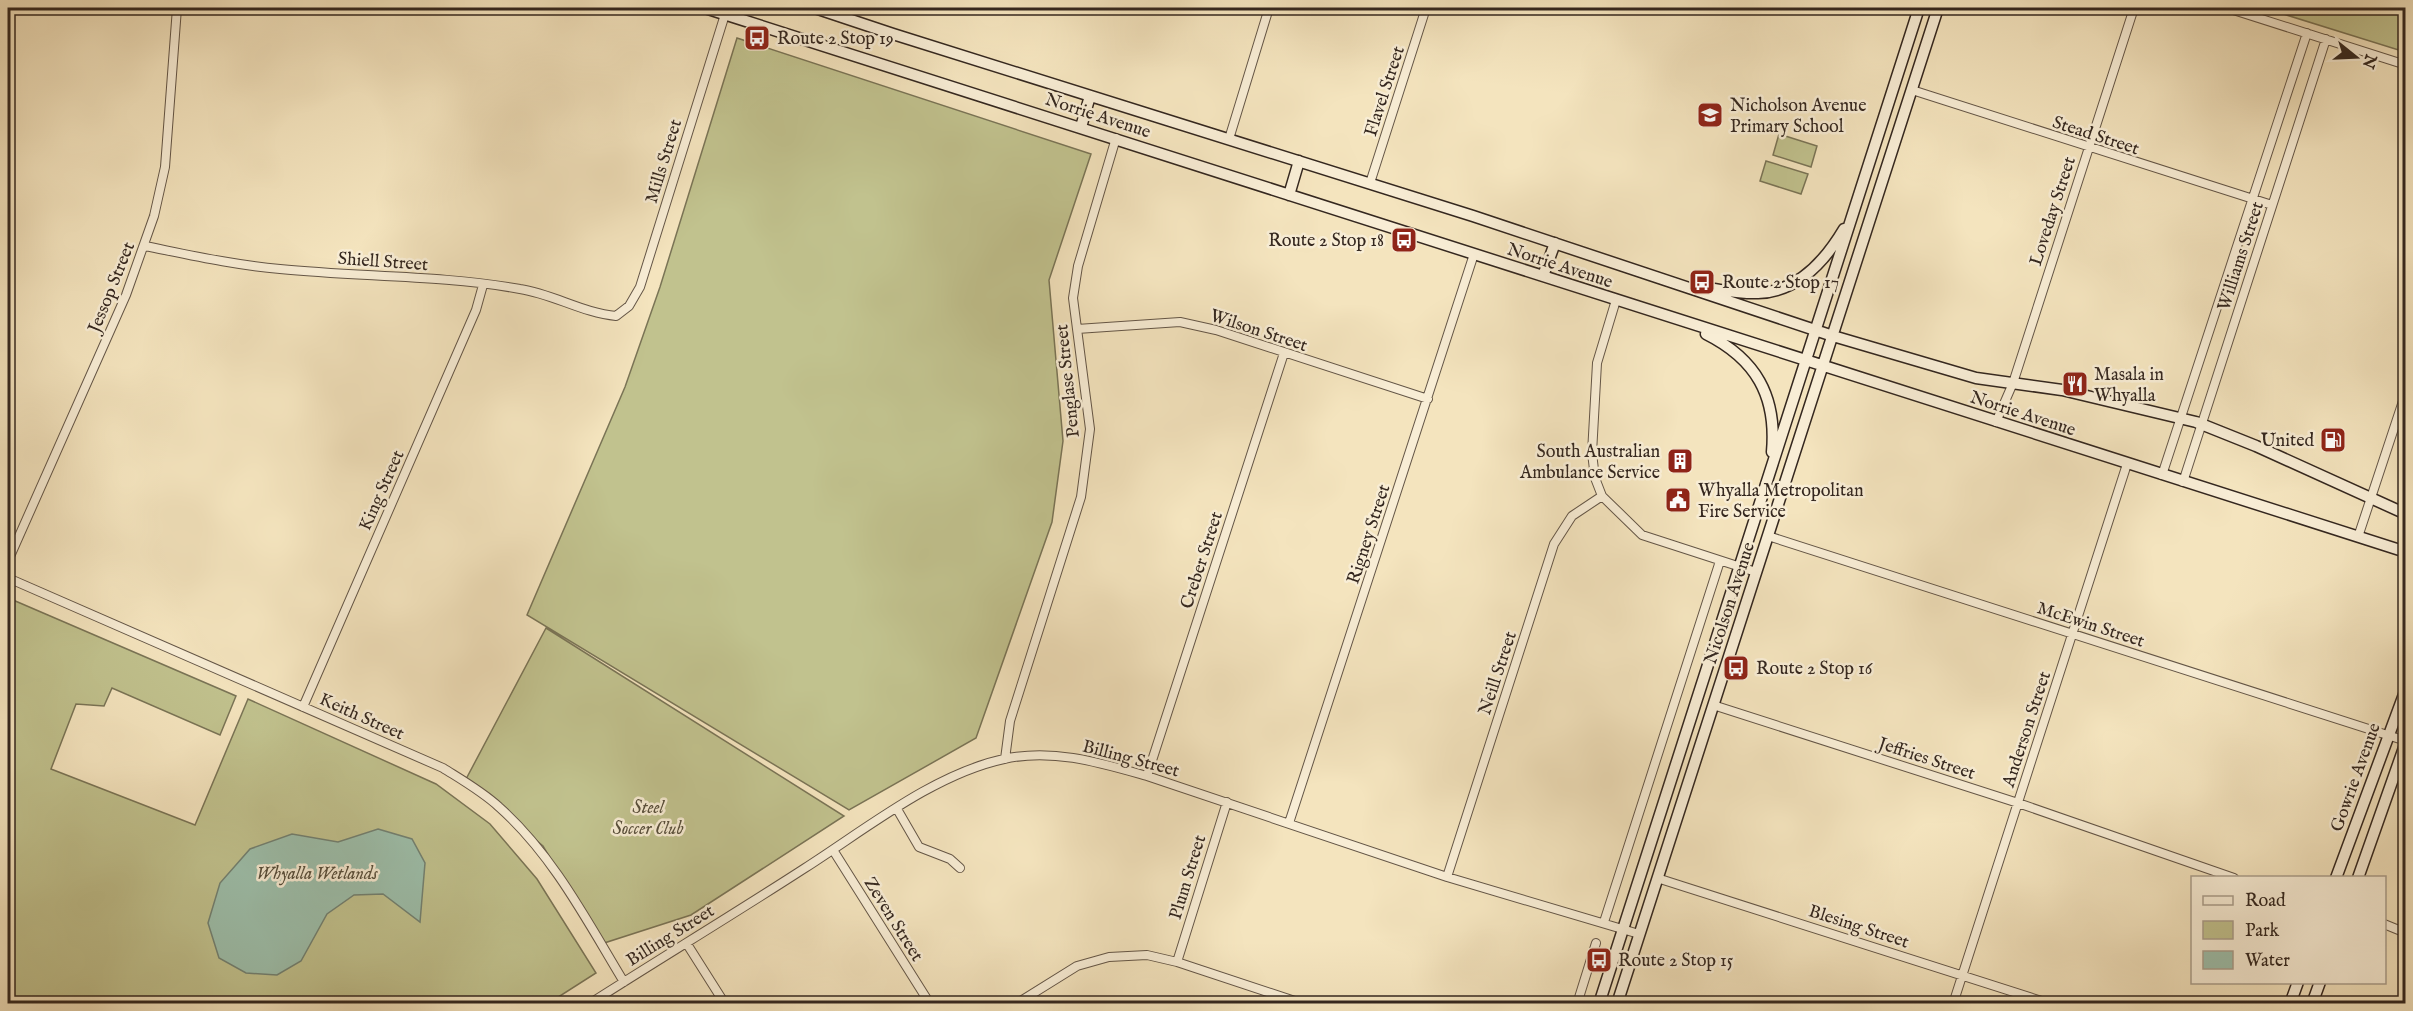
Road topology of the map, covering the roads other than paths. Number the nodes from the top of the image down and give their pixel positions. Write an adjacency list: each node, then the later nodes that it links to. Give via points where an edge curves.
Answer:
1 (177, 8): 27 (street, Jessop Street, via 165,167)
2 (705, 8): 10 (main road, Norrie Avenue)
3 (815, 8): 15 (main road, Norrie Avenue)
4 (1269, 8): 18 (street)
5 (1426, 8): 21 (street, Flavel Street)
6 (1919, 8): 25 (main road, Nicolson Avenue)
7 (1938, 8): 14 (main road, Nicolson Avenue)
8 (2134, 8): 19 (street, Loveday Street)
9 (2227, 8): 11 (street)
10 (726, 11): 16 (main road, Norrie Avenue); 33 (street, Mills Street, via 640,287 629,306)
11 (2307, 33): 12 (street); 23 (street, Williams Street)
12 (2326, 39): 13 (street); 24 (street, Williams Street)
13 (2406, 65)
14 (1912, 90): 19 (street, Stead Street); 37 (main road, Nicolson Avenue)
15 (1090, 96): 16 (main road); 18 (main road, Norrie Avenue)
16 (1081, 127): 17 (main road, Norrie Avenue)
17 (1116, 138): 22 (main road, Norrie Avenue); 35 (street, Penglase Street, via 1078,266 1073,298)
18 (1228, 140): 20 (main road, Norrie Avenue)
19 (2088, 148): 23 (street, Stead Street); 41 (street, Loveday Street)
20 (1299, 161): 21 (main road, Norrie Avenue); 22 (main road)
21 (1370, 183): 26 (main road, Norrie Avenue)
22 (1289, 195): 28 (main road, Norrie Avenue)
23 (2253, 199): 24 (street, Stead Street); 44 (street, Williams Street)
24 (2272, 205): 46 (street, Williams Street)
25 (1852, 216): 31 (main road, via 1811,272 1785,288 1757,293); 36 (main road, Nicolson Avenue)
26 (1555, 243): 29 (main road); 31 (main road, Norrie Avenue)
27 (145, 246): 30 (street, Shiell Street, via 281,269); 57 (street, Jessop Street)
28 (1474, 254): 29 (main road, Norrie Avenue); 43 (street, Rigney Street)
29 (1543, 276): 32 (main road, Norrie Avenue)
30 (483, 285): 33 (street, Shiell Street, via 522,289); 65 (street, King Street, via 476,310)
31 (1684, 285): 36 (main road, Norrie Avenue)
32 (1616, 300): 34 (main road, Norrie Avenue); 51 (street, via 1597,363 1592,453)
33 (616, 316)
34 (1678, 320): 39 (main road, Norrie Avenue); 48 (main road, via 1715,338 1743,358 1763,386 1773,437)
35 (1077, 329): 38 (street, Wilson Street, via 1180,322); 68 (street, Penglase Street, via 1090,429 1087,461 1081,496 1010,721)
36 (1816, 329): 37 (main road, Norrie Avenue); 39 (main road, Nicolson Avenue)
37 (1833, 336): 40 (main road, Nicolson Avenue); 41 (main road, Norrie Avenue, via 1976,378)
38 (1284, 353): 43 (street, Wilson Street); 69 (street, Creber Street)
39 (1806, 360): 40 (main road, Norrie Avenue); 48 (main road, Nicolson Avenue)
40 (1823, 366): 45 (main road, Norrie Avenue); 54 (main road, Nicolson Avenue)
41 (2013, 383): 44 (main road, Norrie Avenue, via 2062,390); 45 (street, Loveday Street)
42 (2406, 392): 52 (street)
43 (1428, 399): 73 (street, Rigney Street)
44 (2181, 419): 46 (main road, Norrie Avenue); 49 (street, Williams Street)
45 (1996, 422): 47 (main road, Norrie Avenue)
46 (2202, 425): 50 (street, Williams Street); 52 (main road, Norrie Avenue)
47 (2127, 464): 49 (main road, Norrie Avenue); 62 (street, Anderson Street)
48 (1770, 471): 59 (main road, Nicolson Avenue)
49 (2162, 475): 50 (main road, Norrie Avenue)
50 (2183, 482): 55 (main road, Norrie Avenue)
51 (1602, 496): 58 (street, via 1642,535); 79 (street, Neill Street, via 1572,516 1554,544)
52 (2372, 499): 53 (main road, Norrie Avenue); 55 (street)
53 (2406, 514)
54 (1768, 536): 60 (main road, Nicolson Avenue); 62 (street, McEwin Street)
55 (2358, 537): 56 (main road, Norrie Avenue)
56 (2406, 552)
57 (8, 561)
58 (1720, 561): 59 (street); 81 (street, Nicolson Avenue)
59 (1739, 567): 60 (street); 83 (main road, Nicolson Avenue)
60 (1756, 572): 64 (main road, Nicolson Avenue)
61 (8, 578): 65 (street, Keith Street)
62 (2072, 634): 66 (street, McEwin Street); 71 (street, Anderson Street)
63 (2406, 689): 66 (main road, Gowrie Avenue)
64 (1713, 705): 71 (street, Jeffries Street); 80 (main road, Nicolson Avenue)
65 (303, 706): 90 (street, Keith Street, via 443,768 499,806 557,873)
66 (2388, 735): 67 (street, McEwin Street); 77 (main road, Gowrie Avenue)
67 (2406, 742): 78 (main road, Gowrie Avenue)
68 (1005, 759): 69 (street, Billing Street, via 1064,756); 72 (street, Billing Street, via 937,783)
69 (1147, 776): 70 (street, Billing Street)
70 (1227, 802): 73 (street, Billing Street); 88 (street, Plum Street)
71 (2018, 803): 76 (street, Jeffries Street); 89 (street, Anderson Street)
72 (897, 809): 74 (street, Billing Street); 75 (street, via 920,847 950,859)
73 (1289, 823): 79 (street, Billing Street)
74 (833, 850): 87 (street, Billing Street); 95 (street, Zeven Street)
75 (960, 868)
76 (2228, 876)
77 (2337, 876)
78 (2359, 876)
79 (1447, 877): 81 (street, Billing Street)
80 (1657, 878): 84 (main road, Nicolson Avenue); 89 (street, Blesing Street)
81 (1604, 922): 83 (street, Billing Street)
82 (2386, 924): 85 (street)
83 (1623, 928): 84 (street, Billing Street); 99 (main road, Nicolson Avenue)
84 (1640, 933): 100 (main road, Nicolson Avenue)
85 (2406, 933)
86 (1596, 943): 98 (street)
87 (687, 944): 90 (street, Billing Street); 94 (street)
88 (1177, 962): 96 (street, via 1147,956 1109,957 1077,966); 97 (street)
89 (1962, 974): 101 (street, Anderson Street); 102 (street, Blesing Street)
90 (624, 981): 93 (street, Billing Street)
91 (2297, 984): 103 (main road)
92 (2319, 984): 104 (main road)
93 (589, 1004)
94 (725, 1004)
95 (930, 1004)
96 (1016, 1004)
97 (1304, 1004)
98 (1577, 1004)
99 (1599, 1004)
100 (1617, 1004)
101 (1953, 1004)
102 (2051, 1004)
103 (2290, 1004)
104 (2312, 1004)

